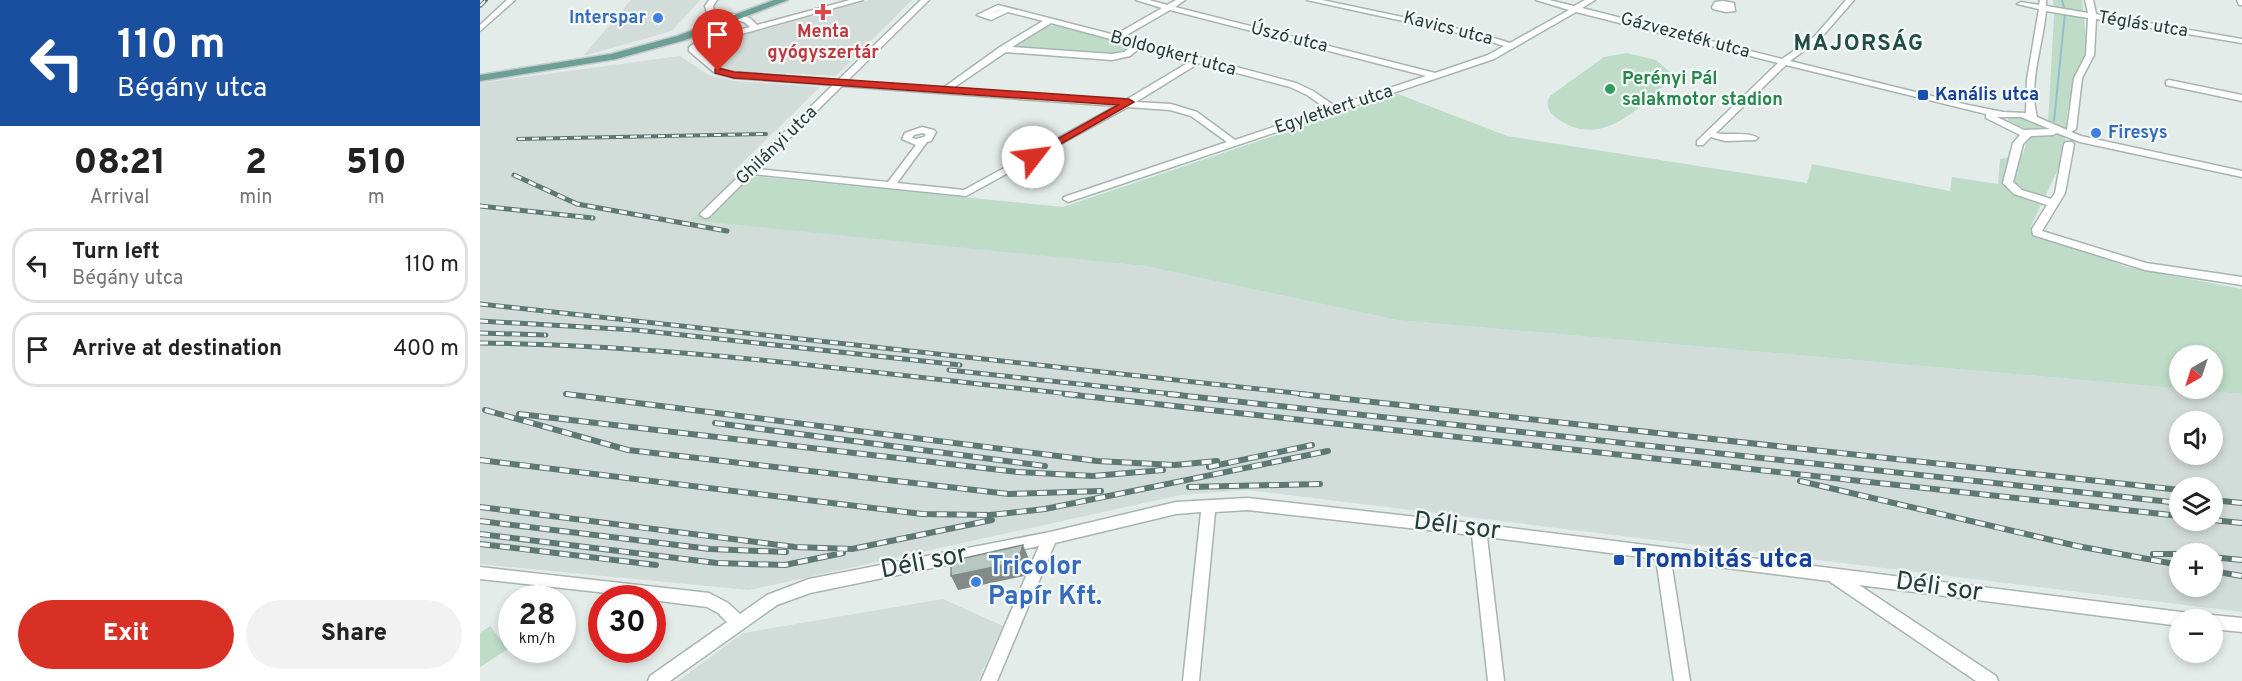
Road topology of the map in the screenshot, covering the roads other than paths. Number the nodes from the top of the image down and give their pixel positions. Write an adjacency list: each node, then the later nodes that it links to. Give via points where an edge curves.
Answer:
1 (511, 0): 20 (street)
2 (713, 0): 18 (street, via 710,11)
3 (783, 0): 18 (main road)
4 (859, 0): 21 (street)
5 (925, 0): 31 (street, Ghilányi utca)
6 (1140, 0): 15 (street, Úszó utca)
7 (1181, 0): 15 (street)
8 (1311, 0): 25 (street, Kavics utca, via 1366,7)
9 (1540, 0): 12 (street, Gázvezeték utca)
10 (1850, 0): 27 (street, via 1820,39)
11 (2089, 0): 17 (street)
12 (1585, 4): 25 (street, Egyletkert utca); 27 (street, Gázvezeték utca)
13 (2021, 4): 14 (street, Téglás utca)
14 (2043, 4): 17 (street, Téglás utca); 35 (street)
15 (1168, 7): 22 (street); 29 (street, Úszó utca)
16 (1006, 10): 19 (street, Boldogkert utca)
17 (2092, 16): 23 (street, Téglás utca); 42 (street, via 2090,55 2079,78)
18 (737, 18): 21 (street); 30 (main road, via 612,57)
19 (1049, 21): 22 (street, Boldogkert utca); 26 (street)
20 (481, 27)
21 (756, 28): 31 (street, via 703,42 692,49 724,74)
22 (1116, 38): 24 (street, Boldogkert utca)
23 (2242, 41)
24 (1139, 45): 26 (street, via 1127,54 1112,57); 28 (street, Boldogkert utca)
25 (1513, 46): 29 (street, Egyletkert utca)
26 (1003, 49): 33 (street)
27 (1787, 59): 38 (street, Gázvezeték utca); 44 (street)
28 (1198, 60): 36 (street); 37 (street, Boldogkert utca, via 1303,89)
29 (1438, 76): 37 (street, Egyletkert utca)
30 (480, 78)
31 (843, 82): 33 (street); 51 (street, Ghilányi utca)
32 (2169, 83): 34 (street)
33 (945, 90): 36 (street)
34 (2242, 98)
35 (2027, 101): 38 (street); 39 (street)
36 (1129, 102): 47 (street, via 1194,114); 53 (street, via 975,190 957,193)
37 (1335, 110): 47 (street, Egyletkert utca)
38 (2006, 116): 39 (street); 41 (street)
39 (2032, 117): 40 (street)
40 (2042, 127): 43 (street); 52 (street)
41 (2011, 129): 43 (street); 49 (street)
42 (2071, 129)
43 (2028, 133): 49 (street)
44 (1710, 134): 45 (street); 48 (street)
45 (1752, 138)
46 (924, 140): 53 (street)
47 (1234, 143): 54 (street, Egyletkert utca)
48 (1700, 143)
49 (2018, 143): 55 (street, via 2009,186)
50 (2069, 144): 55 (street, via 2064,180)
51 (750, 171): 53 (street); 56 (street, Ghilányi utca)
52 (2242, 174)
53 (890, 186)
54 (1068, 199)
55 (2055, 204): 57 (street, via 2037,233 2145,266)
56 (705, 215)
57 (2242, 281)
58 (1209, 505): 59 (street, Déli sor, via 1248,504); 60 (street, Déli sor, via 1176,508); 70 (street)
59 (1479, 530): 61 (street, Déli sor); 71 (street)
60 (1050, 538): 65 (street, Déli sor, via 809,586 772,600); 69 (street)
61 (1663, 554): 63 (street, Déli sor); 72 (street)
62 (480, 573): 65 (street, via 709,600)
63 (1831, 573): 64 (street, Déli sor); 73 (street)
64 (2169, 618)
65 (738, 622): 68 (street, Déli sor)
66 (2223, 623): 67 (street)
67 (2242, 625)
68 (656, 681)
69 (988, 681)
70 (1191, 681)
71 (1496, 681)
72 (1682, 681)
73 (1990, 681)

